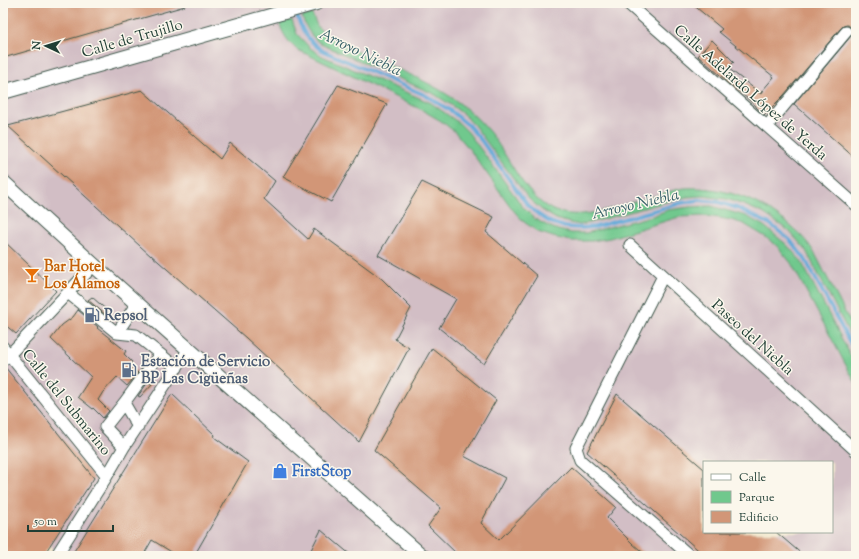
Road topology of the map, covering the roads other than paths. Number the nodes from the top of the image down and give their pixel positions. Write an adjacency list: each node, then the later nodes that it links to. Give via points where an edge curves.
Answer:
1 (627, 3): 5 (street, Calle Adelardo López de Yerda)
2 (313, 4): 4 (main road, Calle de Trujillo)
3 (846, 32): 5 (street)
4 (3, 92)
5 (767, 126): 7 (street, Calle Adelardo López de Yerda)
6 (3, 182): 9 (main road)
7 (856, 204)
8 (630, 245): 10 (street, Paseo del Niebla)
9 (94, 265): 11 (street); 12 (main road)
10 (663, 276): 21 (street, Paseo del Niebla); 25 (street, via 576,448 580,460)
11 (68, 293): 13 (street); 15 (street)
12 (137, 303): 13 (street); 14 (main road)
13 (117, 333): 16 (street, via 136,335)
14 (189, 349): 17 (street); 24 (main road)
15 (5, 354): 22 (street, Calle del Submarino)
16 (160, 354): 17 (street); 18 (street)
17 (177, 368): 19 (street)
18 (124, 403): 19 (street); 20 (street, via 105,427)
19 (138, 427): 20 (street)
20 (124, 447): 22 (street)
21 (856, 451)
22 (107, 476): 23 (street)
23 (56, 556)
24 (422, 556)
25 (690, 556)

